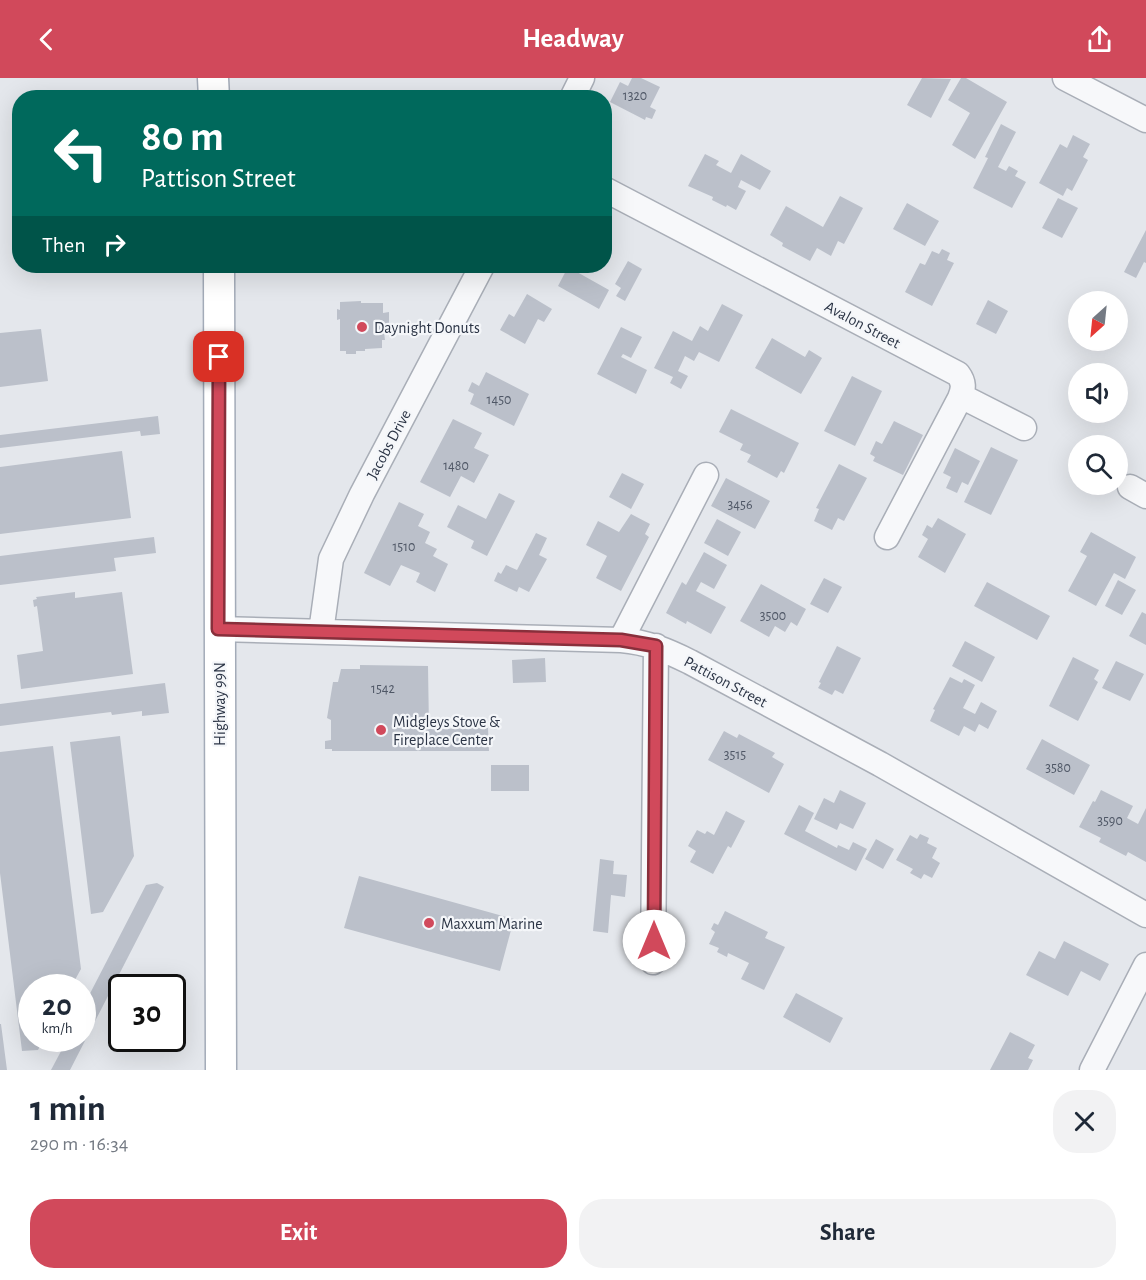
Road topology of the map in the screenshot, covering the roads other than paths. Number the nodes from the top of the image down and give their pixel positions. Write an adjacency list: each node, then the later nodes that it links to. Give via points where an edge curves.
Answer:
1 (1065, 78): 2 (street)
2 (1146, 120)
3 (612, 193): 6 (street, Avalon Street, via 957,374 964,390)
4 (219, 273): 10 (main road, Highway 99N)
5 (478, 273): 11 (street, Jacobs Drive, via 331,559)
6 (961, 396): 7 (street); 9 (street)
7 (1024, 428)
8 (706, 475): 12 (street)
9 (886, 537)
10 (218, 629): 11 (street, Pattison Street); 17 (main road, Highway 99N)
11 (321, 632): 12 (street, Pattison Street)
12 (621, 640): 13 (street, Pattison Street)
13 (656, 646): 14 (street, Pattison Street, via 880,764); 15 (street)
14 (1146, 915)
15 (653, 962)
16 (1146, 965): 18 (street)
17 (221, 1070)
18 (1092, 1070)

